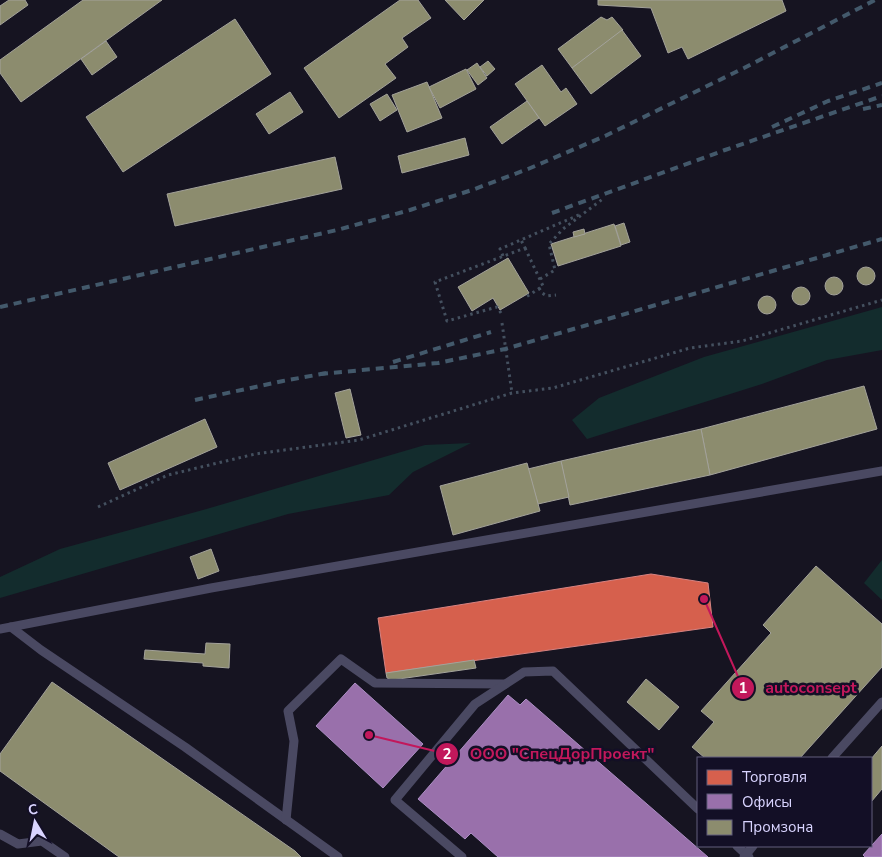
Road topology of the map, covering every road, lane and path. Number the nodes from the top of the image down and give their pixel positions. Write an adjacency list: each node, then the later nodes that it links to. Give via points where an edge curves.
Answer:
1 (604, 198): 2 (path)
2 (586, 211): 3 (path); 6 (path, via 549,244 555,270)
3 (521, 240): 4 (path); 5 (path, via 500,249)
4 (525, 248): 5 (path); 6 (path)
5 (503, 256): 11 (path, via 435,282 447,321 497,307)
6 (540, 279): 7 (path, via 543,286)
7 (539, 288): 8 (path, via 546,296); 9 (path)
8 (556, 295)
9 (526, 297)
10 (882, 300): 13 (path, via 742,341 690,348 552,388)
11 (501, 313)
12 (502, 323): 13 (path)
13 (512, 393): 15 (path, via 359,440 255,454 168,475)
14 (882, 471): 16 (lane, via 211,588)
15 (98, 507)
16 (11, 627): 17 (lane); 22 (lane)
17 (0, 629)
18 (505, 684): 21 (lane, via 524,672 553,671); 22 (lane, via 375,683 341,659 288,711 294,741); 26 (lane, via 475,704 395,800)
19 (882, 702): 20 (lane)
20 (833, 757)
21 (697, 808)
22 (286, 820): 25 (lane)
23 (0, 834): 24 (lane, via 18,844 42,841)
24 (65, 857)
25 (338, 857)
26 (462, 857)

